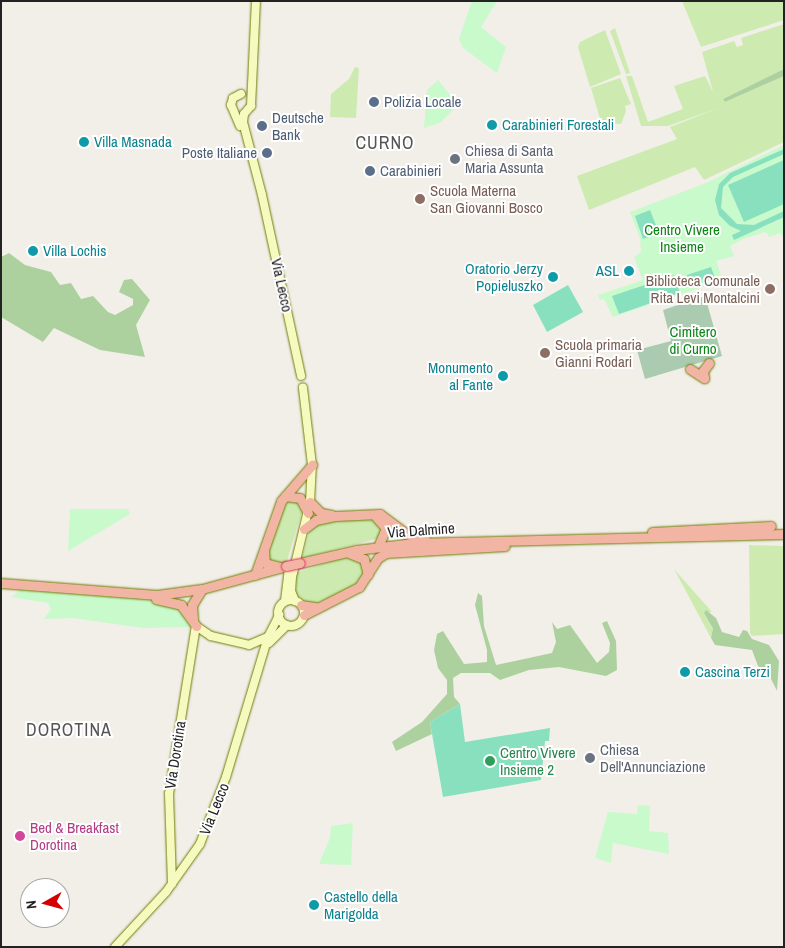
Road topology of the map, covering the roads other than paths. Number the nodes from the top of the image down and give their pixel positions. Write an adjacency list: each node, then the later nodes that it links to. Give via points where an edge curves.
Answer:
1 (256, 1): 2 (main road)
2 (252, 58): 3 (main road); 4 (main road)
3 (242, 94): 4 (main road); 5 (main road, via 232,101)
4 (250, 100): 6 (main road, via 250,109)
5 (233, 111): 6 (main road); 7 (main road, Via Lecco)
6 (244, 114): 7 (main road, Via Lecco, via 243,122)
7 (262, 195): 10 (main road, Via Lecco)
8 (708, 363): 9 (highway, via 703,369 704,378)
9 (690, 369)
10 (301, 376)
11 (303, 388): 12 (main road)
12 (312, 465): 13 (highway); 14 (main road)
13 (285, 496): 15 (highway, via 300,498); 26 (highway)
14 (310, 502): 15 (main road); 17 (highway, via 321,513)
15 (308, 513): 19 (main road)
16 (369, 514): 17 (highway); 25 (highway, via 382,515 412,536); 27 (highway, via 381,519 385,525 385,536)
17 (335, 516): 19 (highway, via 316,520)
18 (771, 526): 22 (highway)
19 (304, 529): 28 (main road)
20 (755, 534): 21 (highway, Via Dalmine); 22 (highway, Via Dalmine); 23 (highway)
21 (784, 534)
22 (638, 535): 24 (highway, Via Dalmine)
23 (784, 538)
24 (582, 539): 25 (highway, Via Dalmine); 31 (highway, via 531,546 402,550)
25 (452, 541): 27 (highway, Via Dalmine)
26 (265, 543): 32 (highway, via 265,563); 33 (highway)
27 (378, 546): 29 (highway, Via Dalmine)
28 (298, 550): 38 (main road, via 286,578); 39 (main road, via 291,591)
29 (343, 552): 30 (highway); 32 (highway, Via Dalmine, bridge)
30 (363, 557): 31 (highway); 34 (highway, via 368,566)
31 (378, 558): 34 (highway)
32 (284, 567): 33 (highway, Via Dalmine)
33 (255, 575): 37 (highway, Via Dalmine)
34 (368, 577): 40 (highway, via 349,593)
35 (6, 583): 36 (highway)
36 (66, 589): 37 (highway, Via Dalmine, via 148,595); 44 (highway, via 126,598 166,599 181,606)
37 (202, 590): 44 (highway, via 192,605)
38 (285, 601): 39 (main road); 41 (main road)
39 (298, 603): 40 (highway); 42 (main road)
40 (316, 607): 42 (highway)
41 (278, 615): 43 (main road); 45 (main road, Via Lecco)
42 (304, 615): 43 (main road, via 298,624)
43 (287, 625): 46 (main road, Via Lecco)
44 (196, 626): 45 (main road, via 211,636 249,645); 47 (main road, Via Dorotina, via 168,794)
45 (268, 637): 46 (main road, Via Lecco)
46 (267, 646): 47 (main road, Via Lecco, via 212,819 200,844)
47 (172, 884): 48 (main road, Via Lecco)
48 (115, 947)

